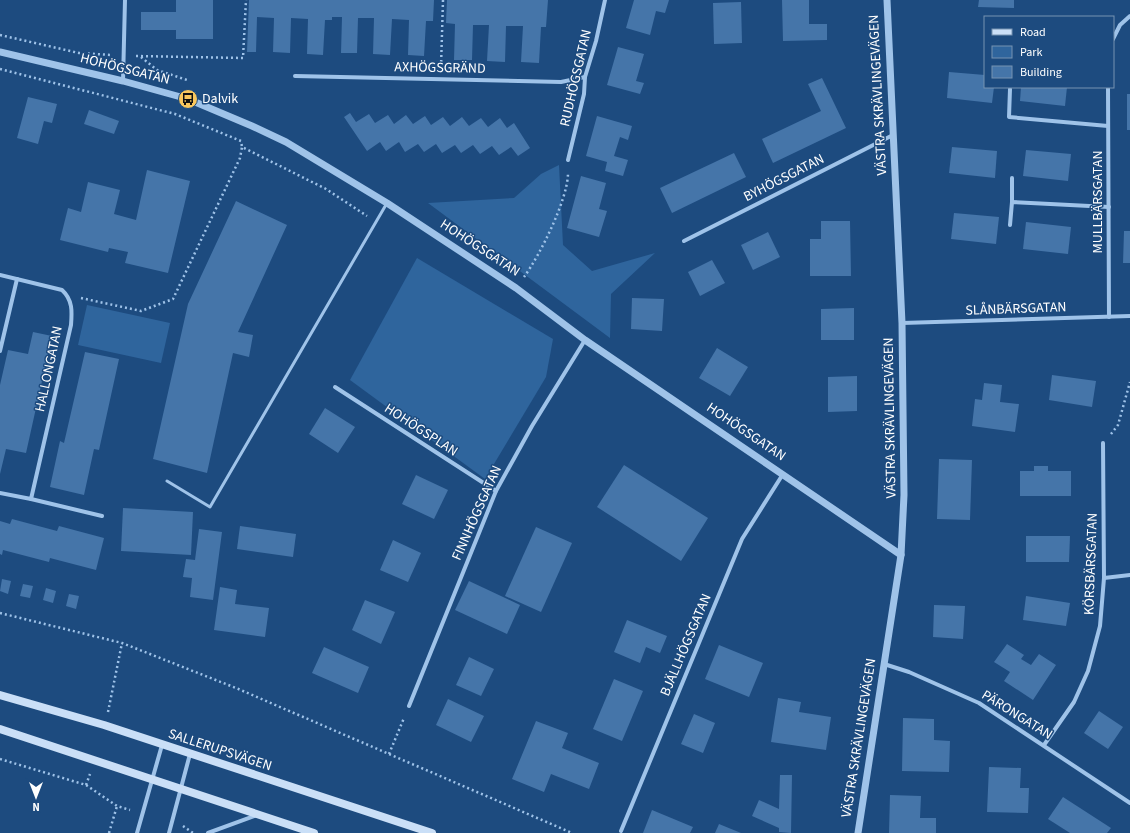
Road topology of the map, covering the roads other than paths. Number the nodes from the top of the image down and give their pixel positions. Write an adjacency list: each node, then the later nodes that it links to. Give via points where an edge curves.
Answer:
1 (125, 0): 9 (street)
2 (605, 0): 8 (street, RUDHÖGSGATAN, via 596,41)
3 (887, 0): 13 (street, VÄSTRA SKRÄVLINGEVÄGEN)
4 (1130, 16): 5 (street, via 1120,25)
5 (1114, 37)
6 (0, 52): 9 (street, HOHÖGSGATAN)
7 (295, 76): 8 (street, AXHÖGSGRÄND, via 561,82)
8 (584, 77): 14 (street, RUDHÖGSGATAN, via 584,94)
9 (123, 81): 17 (street, HOHÖGSGATAN, via 188,100 252,126 286,142)
10 (1108, 88): 12 (street, MULLBÄRSGATAN)
11 (1010, 89): 12 (street, via 1009,117)
12 (1108, 126): 18 (street, MULLBÄRSGATAN)
13 (893, 135): 20 (street, BYHÖGSGATAN); 25 (street, VÄSTRA SKRÄVLINGEVÄGEN)
14 (568, 160)
15 (1012, 178): 16 (street)
16 (1012, 202): 18 (street); 19 (street)
17 (387, 203): 26 (street, HOHÖGSGATAN, via 516,288); 31 (lane, via 210,507)
18 (1109, 207): 24 (street, MULLBÄRSGATAN)
19 (1010, 225)
20 (684, 241)
21 (0, 275): 22 (street)
22 (18, 279): 27 (street); 34 (street, HALLONGATAN, via 62,290 69,296 72,309 71,326)
23 (1130, 316): 24 (street, SLÅNBÄRSGATAN)
24 (1109, 317): 25 (street, SLÅNBÄRSGATAN)
25 (902, 323): 36 (street, VÄSTRA SKRÄVLINGEVÄGEN, via 904,495)
26 (585, 340): 30 (street, HOHÖGSGATAN); 32 (street, FINNHÖGSGATAN)
27 (0, 351)
28 (336, 387): 32 (street, HOHÖGSPLAN)
29 (1103, 442): 38 (street, KÖRSBÄRSGATAN)
30 (784, 473): 36 (street, HOHÖGSGATAN); 50 (street, BJÄLLHÖGSGATAN, via 742,539)
31 (167, 482)
32 (496, 491): 41 (street, FINNHÖGSGATAN)
33 (0, 493): 34 (street)
34 (31, 499): 35 (street)
35 (102, 516)
36 (901, 555): 39 (street, VÄSTRA SKRÄVLINGEVÄGEN)
37 (1130, 575): 38 (street)
38 (1104, 578): 44 (street, KÖRSBÄRSGATAN, via 1100,626 1088,671 1074,702)
39 (884, 664): 44 (street, PÄRONGATAN, via 980,703); 56 (street, VÄSTRA SKRÄVLINGEVÄGEN)
40 (0, 695): 43 (main road, SALLERUPSVÄGEN)
41 (409, 706)
42 (0, 729): 46 (main road)
43 (162, 744): 45 (main road, SALLERUPSVÄGEN); 46 (street)
44 (1044, 745): 48 (street, PÄRONGATAN)
45 (190, 754): 47 (street); 55 (main road, SALLERUPSVÄGEN)
46 (152, 779): 47 (main road); 51 (street)
47 (181, 789): 49 (main road); 52 (street)
48 (1130, 803)
49 (258, 814): 53 (street); 54 (main road)
50 (621, 831)
51 (137, 833)
52 (169, 833)
53 (208, 833)
54 (314, 833)
55 (432, 833)
56 (858, 833)

